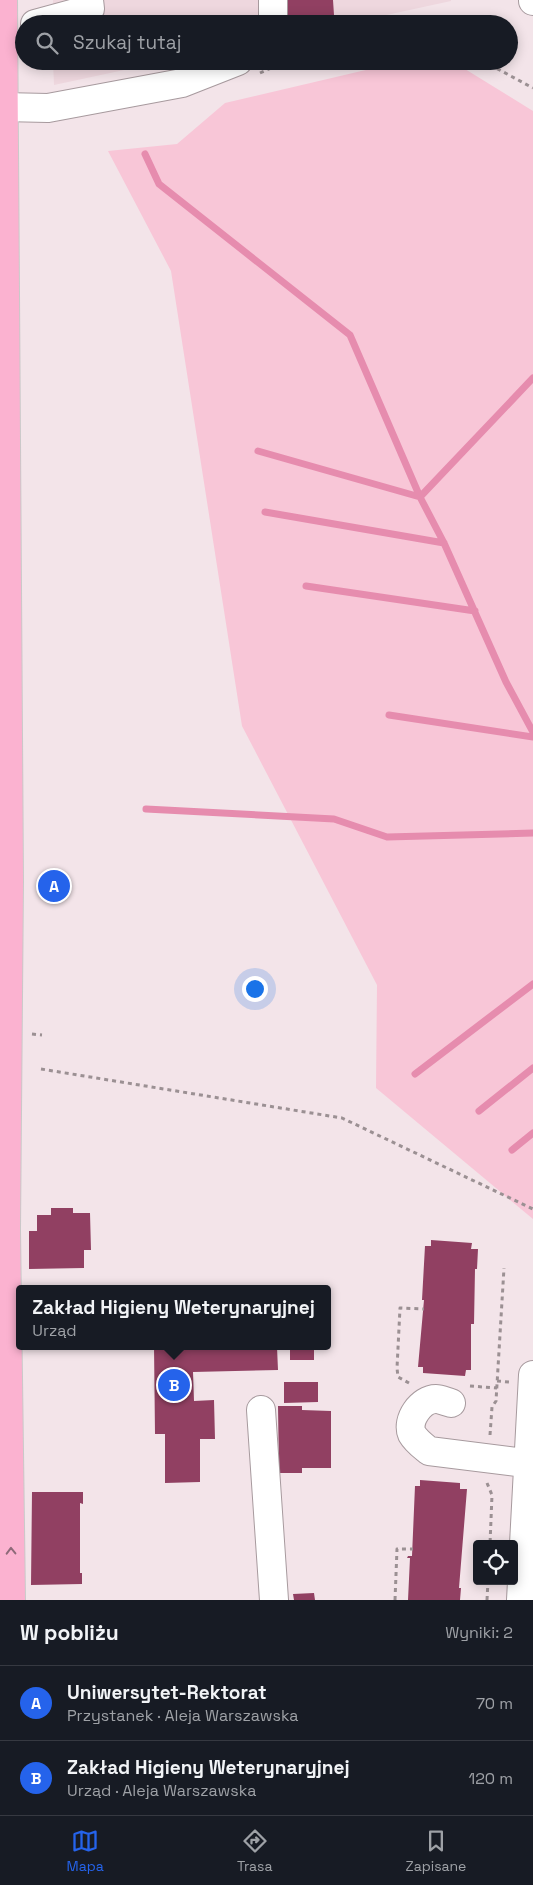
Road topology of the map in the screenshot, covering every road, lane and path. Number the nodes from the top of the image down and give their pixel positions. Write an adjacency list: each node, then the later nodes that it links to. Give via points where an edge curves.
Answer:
1 (3, 0): 6 (main road)
2 (89, 0): 4 (lane, via 90,9)
3 (273, 0): 5 (lane)
4 (68, 15)
5 (273, 15)
6 (13, 30): 10 (main road)
7 (215, 70): 10 (lane, via 182,83 48,108)
8 (500, 70): 9 (path)
9 (533, 88)
10 (3, 107): 12 (main road, via 9,881)
11 (41, 1069): 13 (path, via 342,1118)
12 (4, 1082): 26 (main road, one-way to 12)
13 (533, 1209)
14 (504, 1268): 18 (path)
15 (424, 1309): 17 (path, via 400,1308 398,1376 404,1381)
16 (533, 1375): 22 (lane)
17 (418, 1383)
18 (497, 1388): 19 (path); 21 (path, via 492,1407)
19 (459, 1395): 21 (lane, via 424,1403 411,1423 412,1433 429,1451)
20 (261, 1410): 27 (lane)
21 (488, 1458): 22 (lane); 23 (path, via 486,1482 492,1495)
22 (530, 1464): 30 (lane)
23 (490, 1540)
24 (413, 1549): 28 (path, via 397,1548)
25 (488, 1585): 29 (path)
26 (11, 1600)
27 (274, 1600)
28 (395, 1600)
29 (487, 1600)
30 (520, 1600)

